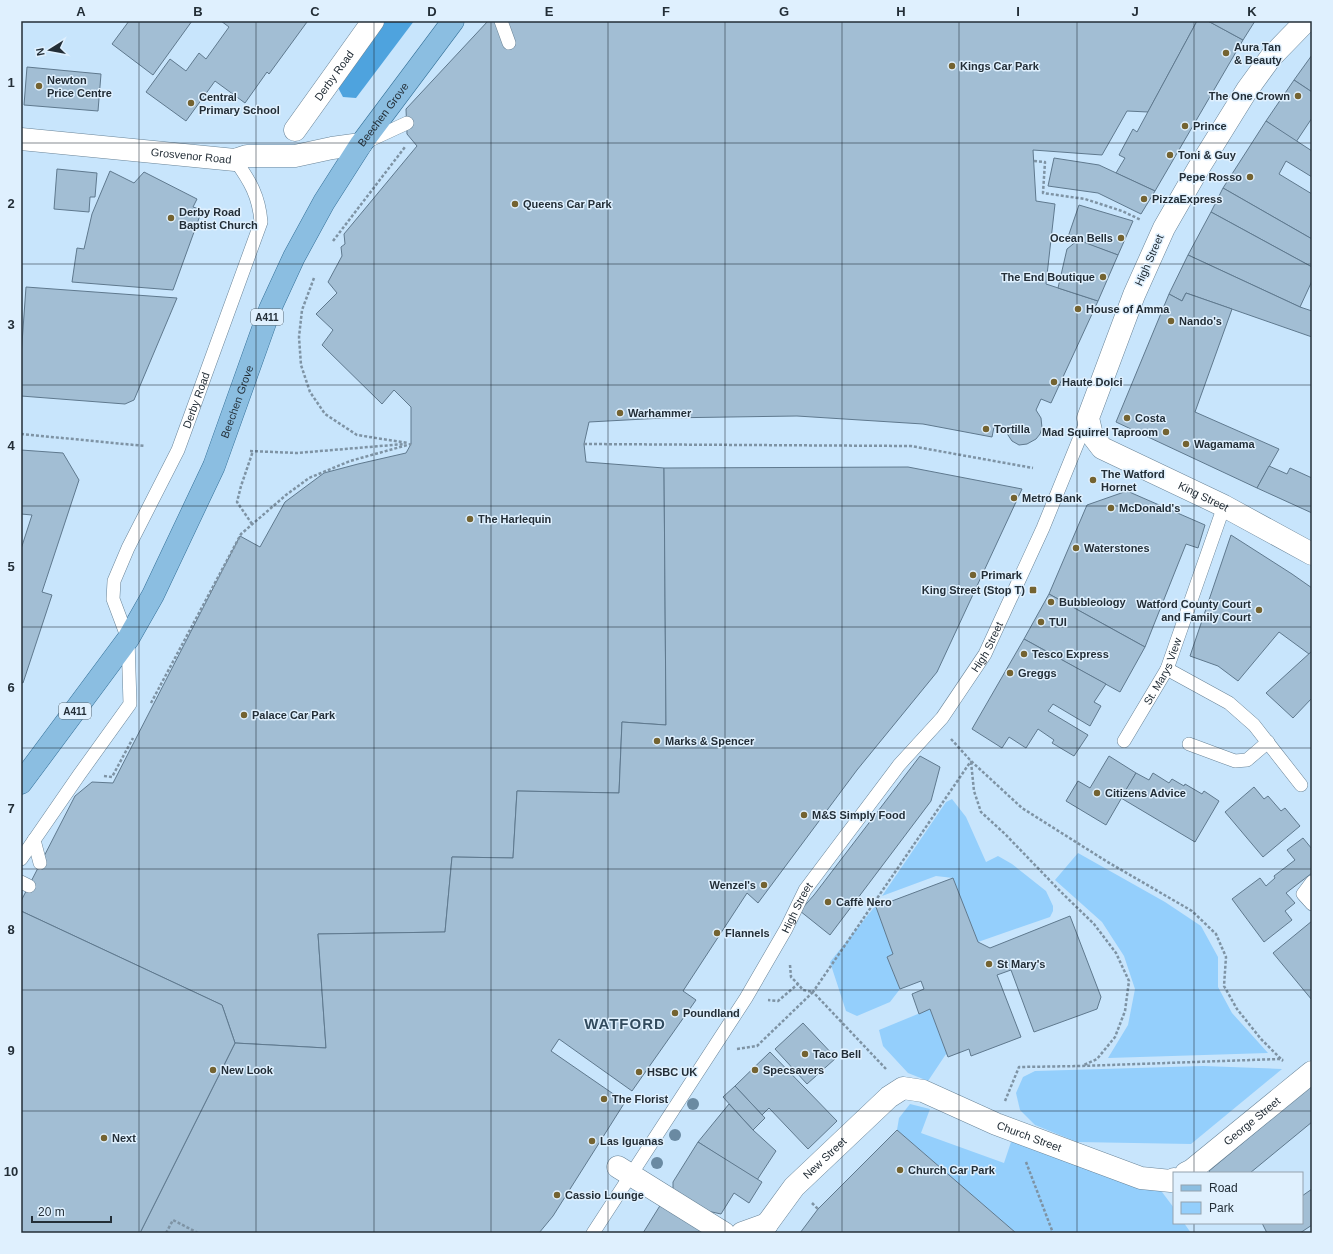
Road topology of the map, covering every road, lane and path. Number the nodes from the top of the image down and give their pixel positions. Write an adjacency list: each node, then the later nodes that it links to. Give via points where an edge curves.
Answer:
1 (373, 21): 7 (street, Derby Road)
2 (453, 21): 9 (main road, Beechen Grove / A411)
3 (501, 21): 5 (lane)
4 (1306, 21): 16 (street, High Street, via 1271,57 1247,90 1164,228 1134,295)
5 (509, 43)
6 (407, 123): 9 (lane)
7 (295, 130)
8 (21, 139): 11 (street, Grosvenor Road)
9 (361, 144): 11 (street, Grosvenor Road, via 295,156 247,156); 25 (main road, Beechen Grove / A411, via 324,202 294,257 270,309 214,466 153,595)
10 (406, 147): 14 (path)
11 (235, 160): 25 (lane, Derby Road, via 253,187 261,222 178,450 114,581 113,599)
12 (1034, 161): 13 (path, via 1044,162 1043,193 1084,199)
13 (1146, 222)
14 (332, 242)
15 (314, 276): 18 (path, via 302,310 299,337 301,366 310,392 325,414 357,435)
16 (1088, 418): 22 (street, King Street, via 1092,435 1102,448); 28 (lane, High Street, via 1043,528 985,654)
17 (21, 434): 20 (path)
18 (411, 444): 23 (path, via 350,461 309,478); 23 (path, via 297,454 252,451 237,502)
19 (584, 444): 21 (path, via 911,446)
20 (145, 446)
21 (1033, 468)
22 (1224, 506): 24 (street, King Street); 26 (lane, St. Marys View)
23 (252, 524): 27 (path, via 241,534)
24 (1312, 554)
25 (128, 639): 34 (main road, Beechen Grove / A411); 37 (lane, Derby Road, via 130,704)
26 (1167, 668): 30 (lane, St. Marys View); 31 (lane, via 1229,704 1254,725)
27 (149, 707)
28 (936, 725): 33 (path, via 954,741); 46 (lane, High Street, via 899,765 805,890 750,992)
29 (134, 735): 35 (path, via 112,777)
30 (1124, 741)
31 (1268, 742): 32 (lane, via 1247,760 1235,761); 36 (lane)
32 (1190, 744)
33 (970, 761): 44 (path); 47 (path, via 1022,808 1106,861 1192,910 1216,934 1226,957 1224,986 1237,1009); 48 (path, via 974,792 981,812 1094,924 1116,953 1129,982 1125,1011 1115,1037 1097,1060)
34 (23, 774)
35 (99, 776)
36 (1301, 785)
37 (34, 840): 38 (lane, Derby Road); 39 (lane)
38 (21, 859)
39 (40, 863)
40 (1312, 882): 41 (lane, via 1303,894)
41 (1312, 904)
42 (791, 977): 43 (path)
43 (798, 984): 44 (path, via 803,990); 45 (path)
44 (813, 992): 46 (path, via 756,1046); 50 (path)
45 (778, 1001)
46 (709, 1055): 53 (lane, High Street)
47 (1283, 1061): 48 (path, via 1279,1059); 49 (path)
48 (1082, 1066): 51 (path, via 1019,1067)
49 (1307, 1075): 54 (street, George Street)
50 (896, 1092): 51 (street, Church Street, via 923,1091); 56 (street, New Street, via 794,1187)
51 (996, 1124): 55 (street, Church Street, via 1141,1178)
52 (1025, 1158): 62 (path)
53 (624, 1171): 59 (lane, High Street); 60 (street)
54 (1186, 1172)
55 (1173, 1178)
56 (772, 1229): 61 (street)
57 (166, 1233): 58 (path, via 173,1220)
58 (198, 1233)
59 (593, 1233)
60 (724, 1233)
61 (742, 1233)
62 (1053, 1233)

